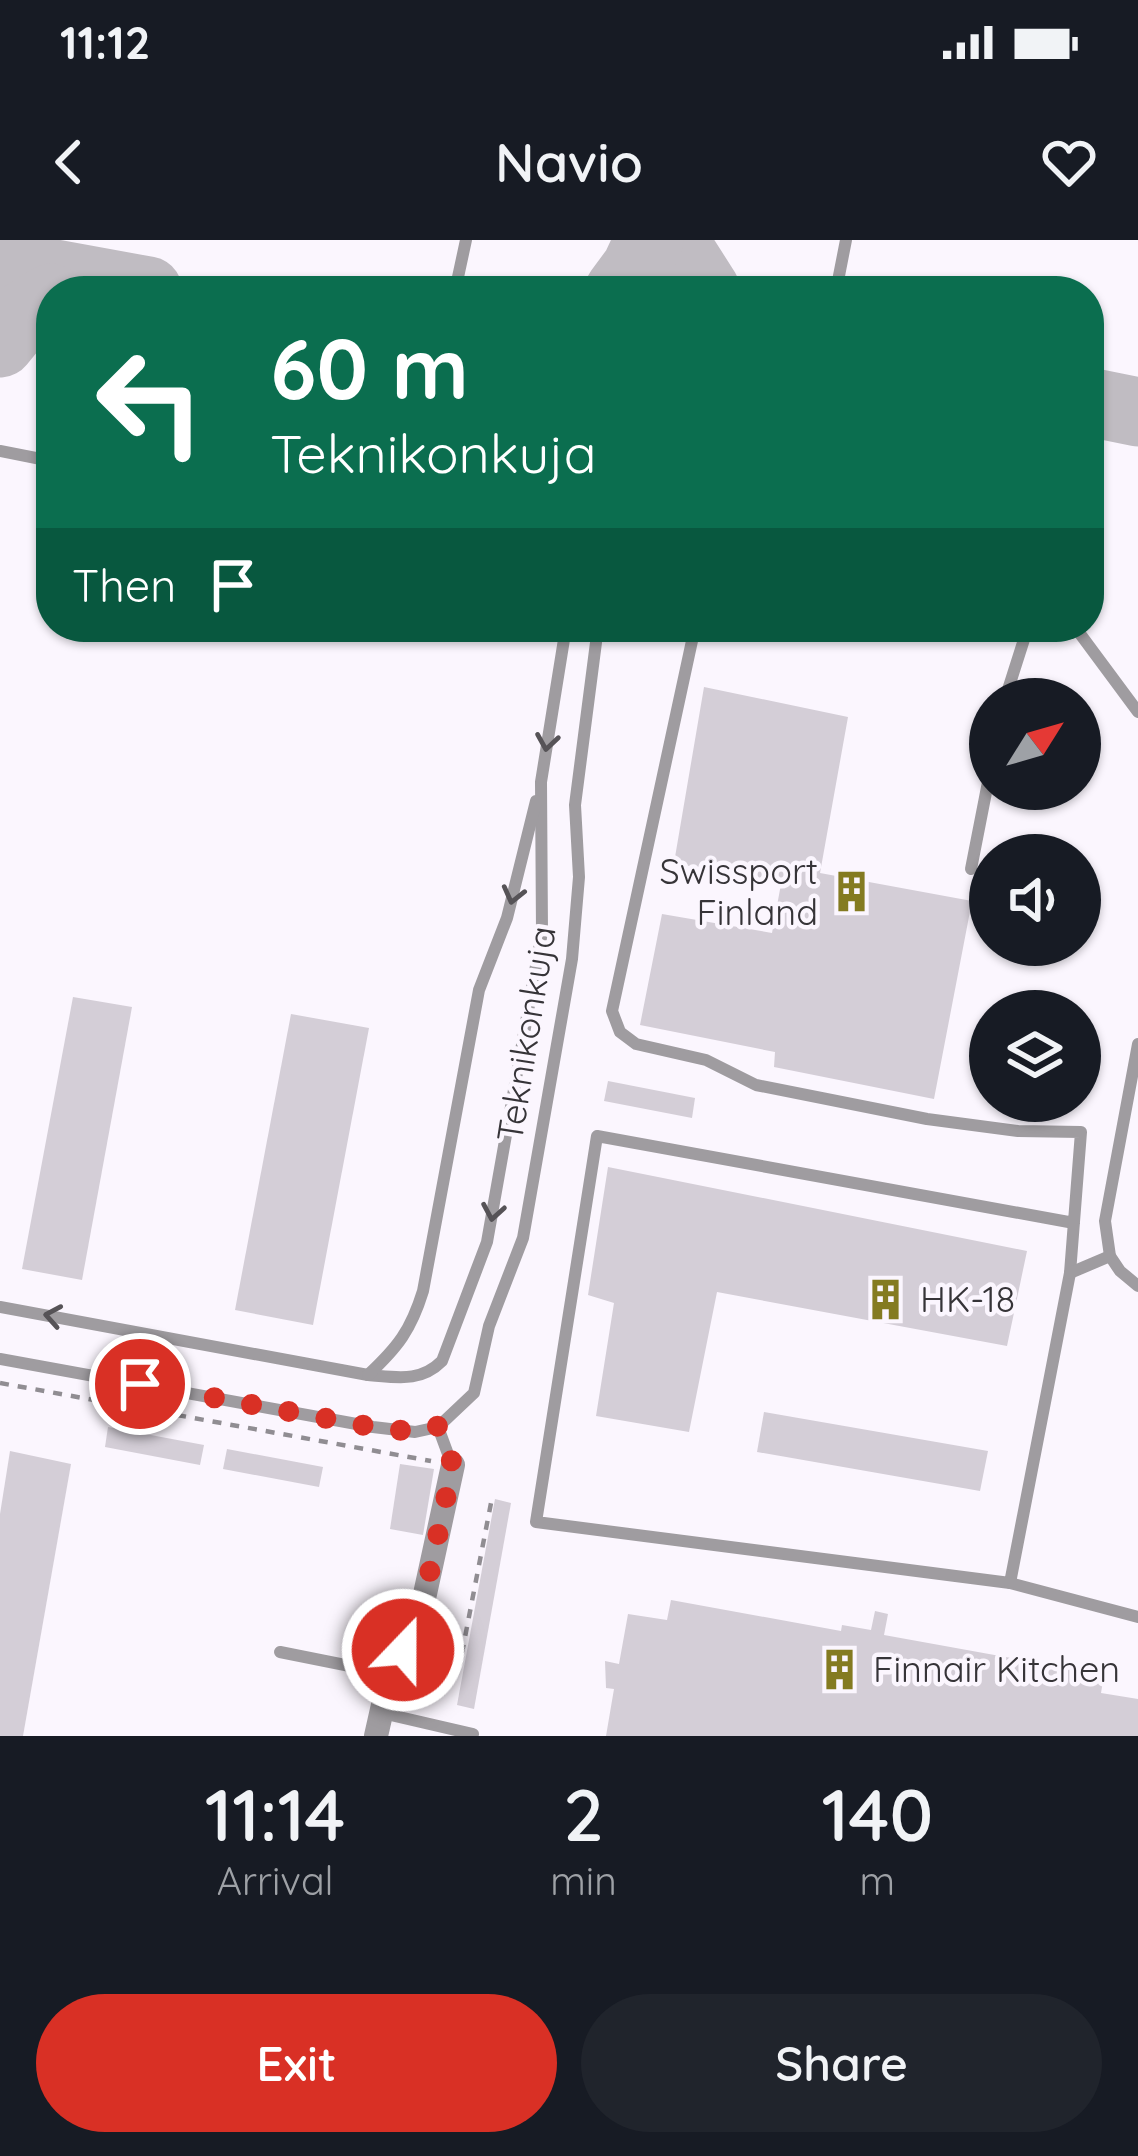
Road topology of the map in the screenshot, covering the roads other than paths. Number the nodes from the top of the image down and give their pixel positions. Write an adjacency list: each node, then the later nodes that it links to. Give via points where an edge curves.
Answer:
1 (466, 240): 3 (lane)
2 (846, 240): 4 (lane)
3 (458, 276)
4 (839, 276)
5 (0, 451): 6 (lane)
6 (36, 457)
7 (564, 642): 14 (lane, one-way to 14)
8 (596, 642): 23 (lane, Teknikonkuja, via 574,805 572,959 523,1238 474,1393)
9 (692, 642): 16 (lane, via 612,1011 620,1032 756,1085 927,1119 1081,1132)
10 (1023, 642): 12 (lane)
11 (1086, 642): 13 (lane)
12 (1012, 678)
13 (1138, 712)
14 (541, 782): 22 (lane, one-way to 22, via 507,918 479,990 423,1291 396,1349); 22 (lane, one-way to 22, via 542,932 488,1242 442,1361 413,1378)
15 (1138, 1044): 17 (lane, via 1105,1221)
16 (1074, 1223): 18 (lane); 25 (lane, via 598,1136 536,1522)
17 (1110, 1256): 18 (lane); 19 (lane)
18 (1070, 1273): 25 (lane)
19 (1138, 1286)
20 (0, 1306): 22 (lane, one-way to 20)
21 (0, 1358): 23 (lane, via 373,1427)
22 (368, 1375)
23 (438, 1426): 24 (lane)
24 (453, 1465): 28 (street, via 420,1617)
25 (1010, 1583): 26 (lane)
26 (1138, 1617)
27 (280, 1652): 28 (lane)
28 (390, 1674): 29 (street)
29 (388, 1723): 30 (lane)
30 (473, 1733)

